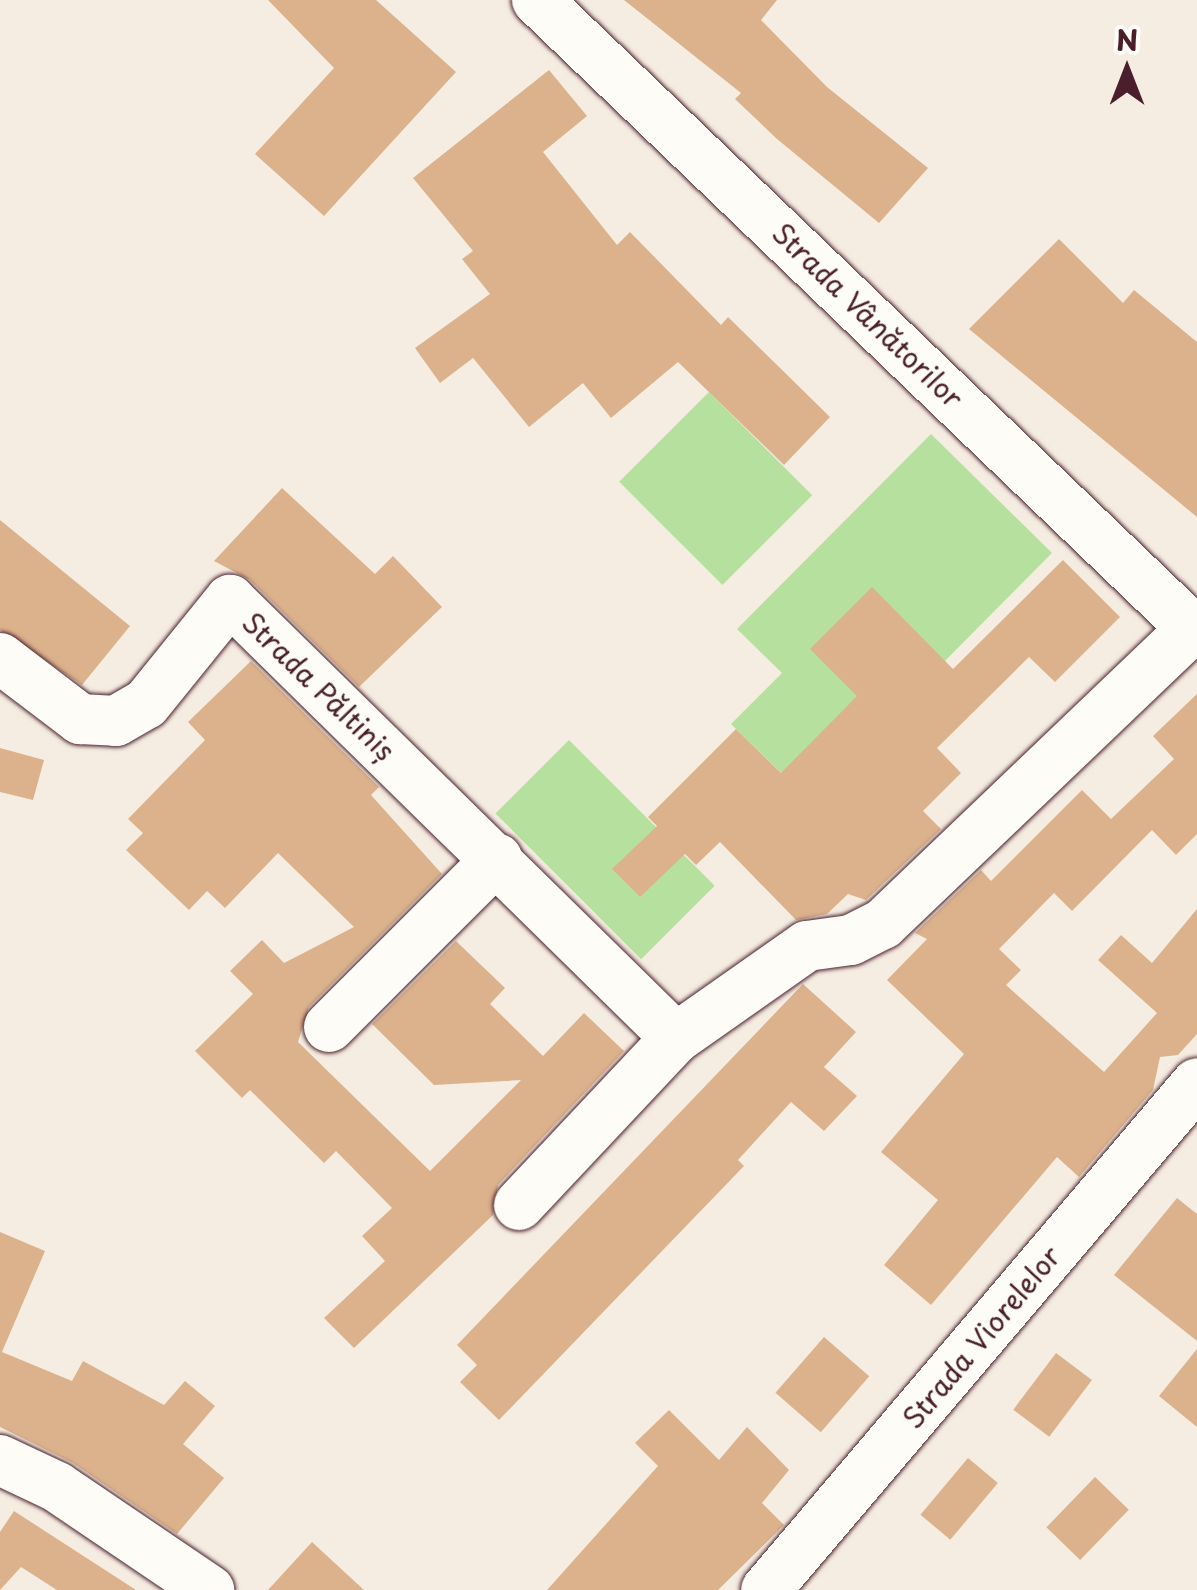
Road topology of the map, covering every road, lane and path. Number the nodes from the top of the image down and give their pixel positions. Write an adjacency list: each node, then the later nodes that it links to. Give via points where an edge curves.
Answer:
1 (537, 0): 2 (street, Strada Vânătorilor)
2 (1195, 630): 6 (street, via 883,924 850,940 807,946)
3 (0, 658): 4 (street, Strada Păltiniș, via 80,719 116,721 146,704 230,600)
4 (497, 860): 5 (street); 6 (street, Strada Păltiniș)
5 (329, 1027)
6 (676, 1038): 8 (street)
7 (1197, 1084): 11 (street, Strada Viorelelor)
8 (519, 1204)
9 (0, 1460): 10 (street, via 56,1487)
10 (209, 1590)
11 (766, 1590)

